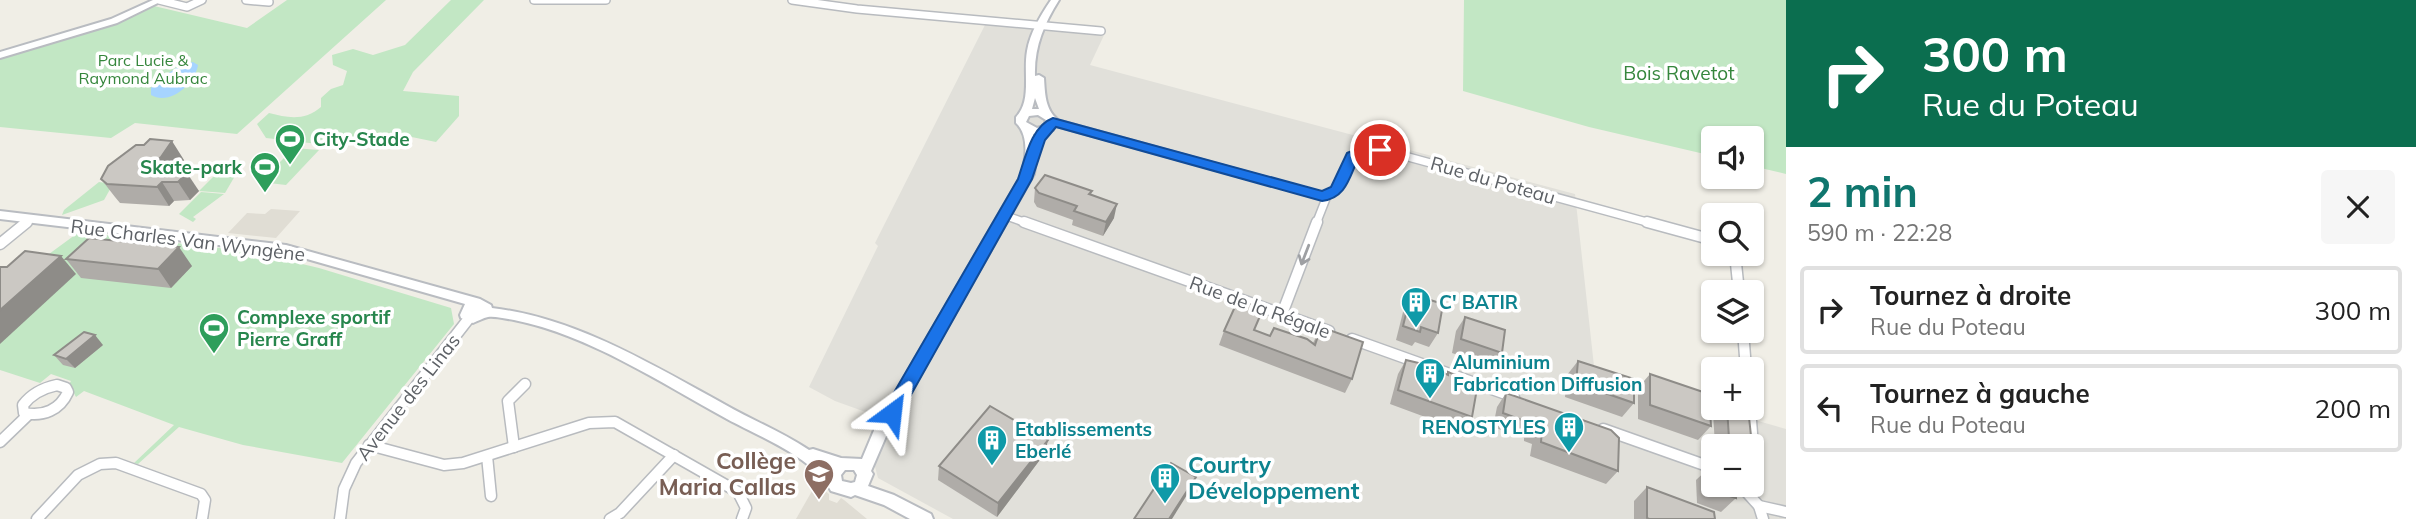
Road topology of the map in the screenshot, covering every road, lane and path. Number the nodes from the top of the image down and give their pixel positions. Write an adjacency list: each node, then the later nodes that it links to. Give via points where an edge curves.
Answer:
1 (159, 0): 2 (street, via 188,7); 11 (street, via 114,21)
2 (202, 0)
3 (246, 0): 8 (street)
4 (534, 0): 5 (street)
5 (606, 0)
6 (792, 0): 9 (street)
7 (1054, 0): 9 (street)
8 (269, 2)
9 (1044, 26): 10 (street); 12 (street, via 1031,57); 13 (street, via 1038,68)
10 (1101, 31)
11 (0, 55)
12 (1027, 113): 13 (street); 14 (street, via 1020,120)
13 (1048, 122): 14 (street); 15 (street); 16 (street)
14 (1026, 128): 15 (street)
15 (1032, 153): 18 (street, via 1028,174)
16 (1327, 196): 20 (street, Rue du Poteau, via 1338,189 1352,156 1380,150); 24 (street, one-way to 24)
17 (0, 215): 19 (street, Rue Charles Van Wyngène)
18 (1004, 215): 24 (street, Rue de la Régale); 30 (street)
19 (29, 220): 21 (street); 22 (street, Rue Charles Van Wyngène, via 286,249)
20 (1701, 237)
21 (0, 244)
22 (454, 297): 23 (street, Rue Charles Van Wyngène); 25 (street)
23 (482, 308): 25 (street, via 471,306); 34 (street, Rue Charles Van Wyngène, via 525,318 602,348)
24 (1282, 314): 27 (street, Rue de la Régale)
25 (468, 315): 32 (street, Avenue des Linas)
26 (525, 384): 33 (street, via 508,401)
27 (1525, 401)
28 (28, 415): 31 (street)
29 (1590, 424): 38 (street)
30 (880, 432): 37 (street); 40 (street)
31 (0, 442)
32 (369, 445): 36 (street, via 444,465); 47 (street, Avenue des Linas, via 347,481)
33 (514, 447): 35 (street, via 606,421); 36 (street)
34 (796, 450): 37 (street, Rue Charles Van Wyngène); 39 (street, Rue Charles Van Wyngène)
35 (674, 454): 48 (street); 49 (street, via 738,492 746,508)
36 (487, 456): 41 (street)
37 (845, 463): 39 (street, via 834,470); 40 (street, via 858,464)
38 (1701, 464)
39 (832, 478): 40 (street, via 841,489)
40 (862, 479): 50 (street)
41 (491, 496)
42 (1754, 497): 43 (street)
43 (1759, 506): 44 (street); 51 (street)
44 (1786, 512)
45 (37, 519): 46 (street, via 78,475 109,462 201,494 205,500)
46 (202, 519)
47 (340, 519)
48 (610, 519)
49 (742, 519)
50 (925, 519)
51 (1763, 519)

